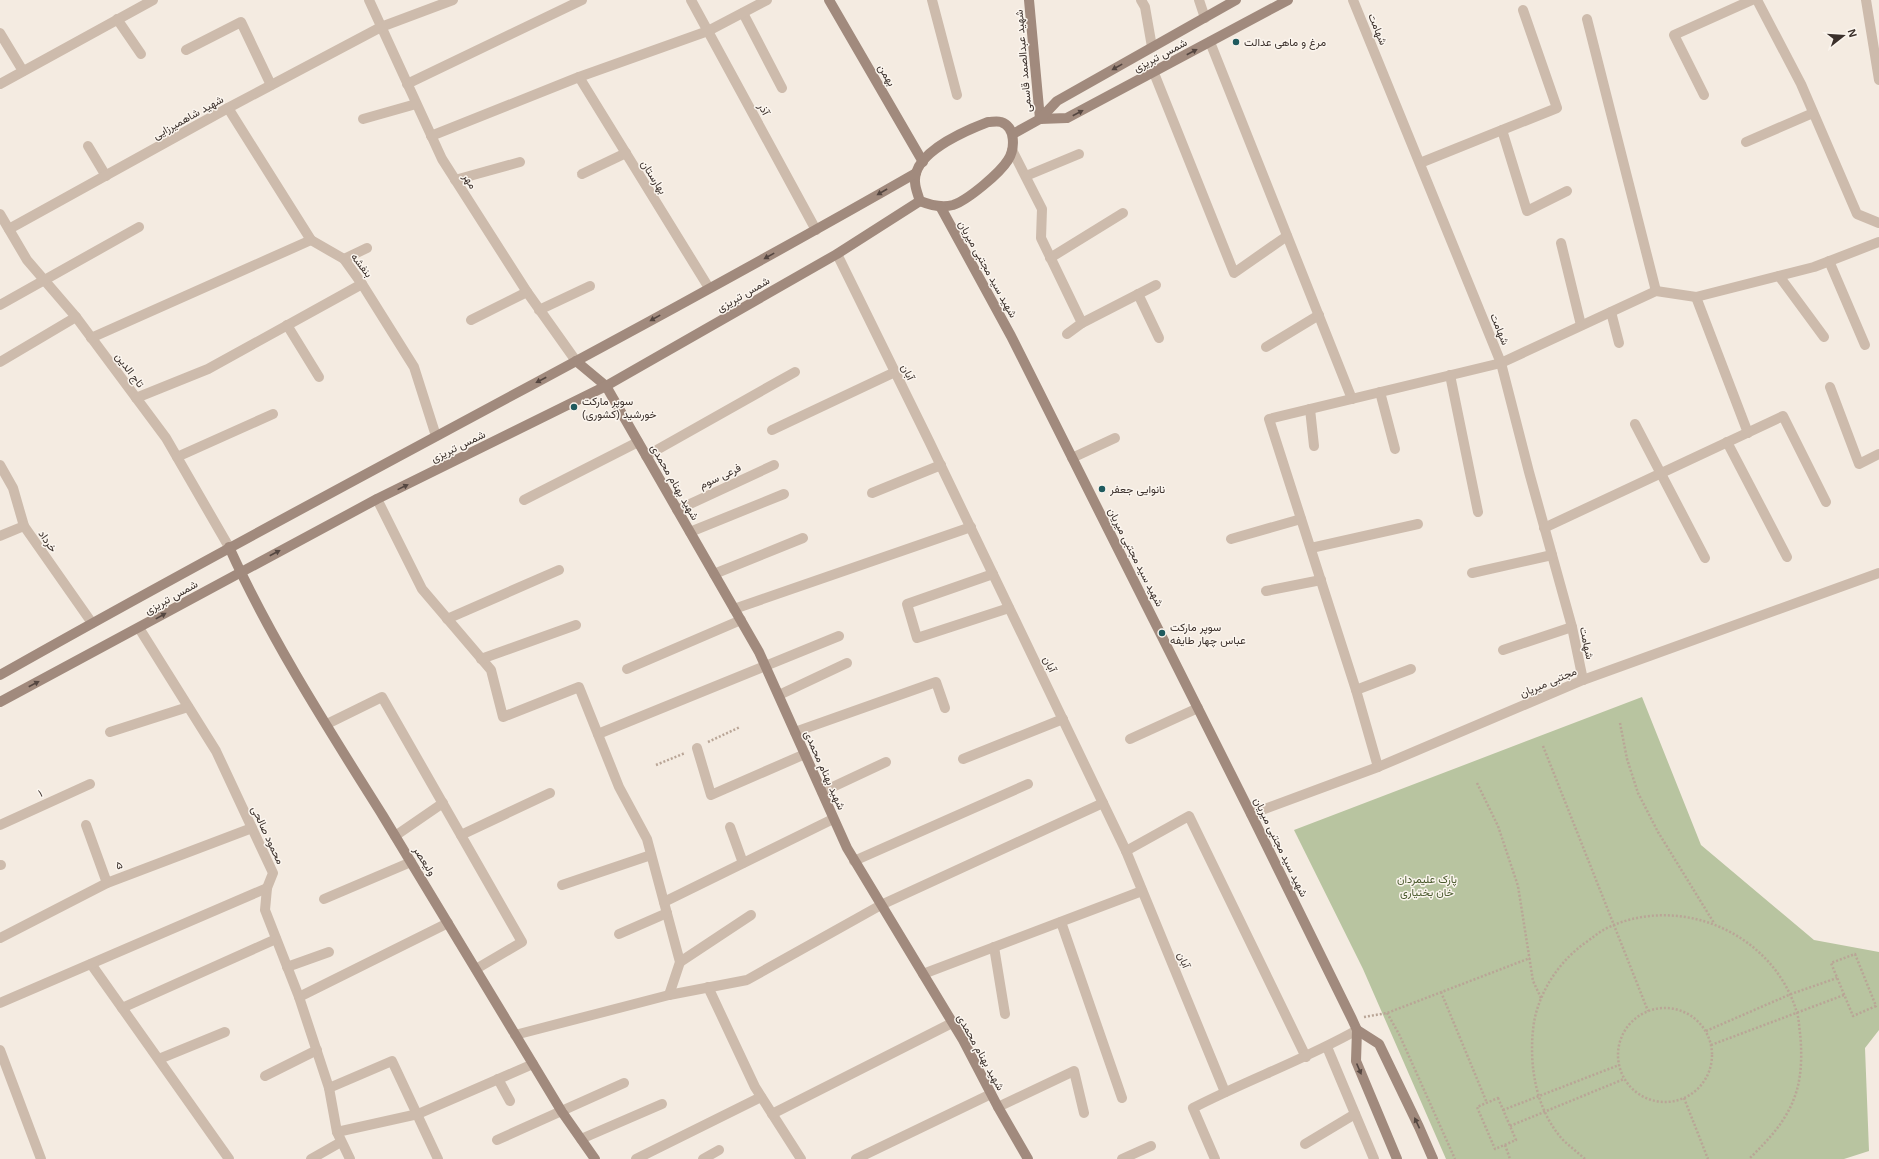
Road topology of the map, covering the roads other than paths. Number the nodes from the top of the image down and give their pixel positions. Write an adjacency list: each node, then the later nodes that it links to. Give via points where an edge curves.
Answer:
1 (153, 0): 21 (street)
2 (369, 0): 23 (street, مهر)
3 (454, 0): 23 (street, شهید شاهمیرزایی)
4 (582, 0): 35 (street)
5 (691, 0): 24 (street, آذر)
6 (767, 0): 19 (street)
7 (829, 0): 54 (street, بهمن)
8 (932, 0): 38 (street)
9 (1029, 0): 43 (street, شهید عبدالصمد قاسمی)
10 (1140, 0): 27 (street, via 1145,7)
11 (1198, 0): 20 (street)
12 (1236, 0): 20 (street, شمس تبریزی)
13 (1288, 0): 26 (street, شمس تبریزی)
14 (1353, 0): 55 (street, شهامت)
15 (1752, 0): 39 (street, via 1674,35)
16 (1757, 0): 42 (street)
17 (1866, 0): 33 (street)
18 (1523, 10): 45 (street, via 1557,108)
19 (743, 13): 24 (street); 37 (street)
20 (1205, 18): 27 (street, شمس تبریزی)
21 (117, 19): 29 (street); 30 (street)
22 (1587, 19): 85 (street)
23 (381, 27): 35 (street, مهر); 36 (street, شهید شاهمیرزایی)
24 (708, 31): 32 (street); 69 (street, آذر)
25 (0, 32): 30 (street)
26 (1210, 42): 31 (street, شمس تبریزی, one-way to 26); 70 (street)
27 (1152, 47): 43 (street, شمس تبریزی, one-way to 43, via 1057,101)
28 (186, 50): 36 (street, via 241,22)
29 (141, 54)
30 (23, 71): 34 (street)
31 (1154, 73): 43 (street, شمس تبریزی, one-way to 31, via 1067,118); 70 (street, via 1234,272)
32 (579, 77): 47 (street); 51 (street, بهارستان)
33 (1879, 80)
34 (0, 84)
35 (407, 84): 40 (street, مهر)
36 (271, 85): 41 (street, شهید شاهمیرزایی)
37 (782, 88)
38 (957, 95)
39 (1704, 95)
40 (416, 104): 44 (street); 47 (street, مهر)
41 (228, 108): 58 (street, شهید شاهمیرزایی); 71 (street, بنفشه)
42 (1813, 114): 48 (street); 66 (street, via 1857,214)
43 (1040, 119): 46 (street, شمس تبریزی)
44 (363, 120)
45 (1502, 130): 55 (street); 61 (street, via 1527,211)
46 (1012, 134): 50 (street); 54 (street, via 1001,122 988,122 952,137)
47 (431, 136): 60 (street, مهر)
48 (1746, 142)
49 (88, 146): 58 (street)
50 (1012, 150): 59 (street); 63 (street, via 1008,160 977,190 953,205)
51 (626, 154): 57 (street); 84 (street, بهارستان)
52 (1079, 154): 59 (street)
53 (520, 162): 60 (street)
54 (923, 162): 56 (street)
55 (1420, 163): 107 (street, شهامت)
56 (916, 173): 62 (street, via 915,187); 69 (street, شمس تبریزی, one-way to 69)
57 (582, 174)
58 (106, 176): 68 (street, شهید شاهمیرزایی)
59 (1026, 176): 76 (street, via 1042,209 1041,238)
60 (455, 180): 86 (street, مهر)
61 (1567, 191)
62 (920, 201): 63 (street); 75 (street, شمس تبریزی)
63 (940, 206): 131 (street, شهید سید مجتبی میریان, via 1011,336)
64 (1123, 213): 76 (street)
65 (0, 214): 68 (street, تاج الدین)
66 (1879, 223)
67 (139, 227): 80 (street)
68 (8, 229): 80 (street, تاج الدین)
69 (816, 230): 84 (street, شمس تبریزی, one-way to 84)
70 (1287, 236): 92 (street)
71 (311, 240): 77 (street, بنفشه); 100 (street)
72 (1879, 242): 78 (street)
73 (1561, 243): 97 (street)
74 (367, 248): 77 (street)
75 (837, 254): 109 (street, آبان); 112 (street, شمس تبریزی)
76 (1050, 258): 95 (street)
77 (344, 259): 81 (street, بنفشه)
78 (1829, 261): 79 (street); 103 (street)
79 (1779, 276): 88 (street); 99 (street)
80 (43, 281): 89 (street); 93 (street, تاج الدین)
81 (362, 284): 96 (street); 122 (street, بنفشه, via 414,367)
82 (1156, 285): 87 (street)
83 (590, 286): 90 (street)
84 (709, 288): 105 (street, شمس تبریزی, one-way to 105)
85 (1656, 291): 88 (street); 91 (street)
86 (527, 292): 90 (street, مهر); 94 (street)
87 (1138, 294): 95 (street); 101 (street)
88 (1696, 297): 121 (street)
89 (0, 305)
90 (539, 310): 105 (street, مهر)
91 (1611, 312): 97 (street); 102 (street)
92 (1318, 315): 104 (street); 116 (street)
93 (76, 317): 100 (street, تاج الدین); 106 (street)
94 (471, 320)
95 (1082, 323): 98 (street)
96 (287, 325): 111 (street); 115 (street, via 208,369)
97 (1581, 325): 107 (street)
98 (1067, 334)
99 (1824, 337)
100 (91, 338): 115 (street, تاج الدین)
101 (1159, 338)
102 (1619, 343)
103 (1865, 345)
104 (1266, 347)
105 (576, 361): 112 (street); 122 (street, شمس تبریزی, one-way to 122)
106 (0, 362)
107 (1501, 363): 110 (street); 147 (street, شهامت)
108 (795, 372): 129 (street)
109 (895, 372): 120 (street); 134 (street, آبان)
110 (1450, 375): 114 (street); 142 (street)
111 (319, 377)
112 (606, 386): 124 (street, شهید بهنام محمدی); 138 (street, شمس تبریزی, one-way to 112)
113 (1830, 387): 128 (street, via 1859,464)
114 (1380, 392): 116 (street); 127 (street)
115 (136, 398): 130 (street, تاج الدین)
116 (1352, 398): 117 (street)
117 (1310, 409): 126 (street); 143 (street, via 1269,419)
118 (273, 414): 130 (street)
119 (1635, 424): 135 (street)
120 (772, 430)
121 (1748, 433): 125 (street); 140 (street, via 1783,416)
122 (436, 436): 152 (street, شمس تبریزی)
123 (1115, 438): 131 (street)
124 (638, 442): 129 (street, شهید بهنام محمدی); 139 (street)
125 (1728, 442): 135 (street); 155 (street)
126 (1314, 446)
127 (1395, 449)
128 (1879, 454)
129 (646, 456): 141 (street, شهید بهنام محمدی)
130 (177, 457): 152 (street, تاج الدین)
131 (1072, 458): 187 (street, شهید سید مجتبی میریان)
132 (0, 464): 145 (street, خرداد, via 13,488)
133 (774, 465): 141 (street, فرعی سوم)
134 (941, 465): 136 (street); 146 (street, آبان)
135 (1661, 474): 147 (street); 156 (street)
136 (872, 493)
137 (784, 494): 148 (street)
138 (377, 500): 158 (street, شمس تبریزی, one-way to 138); 167 (street, via 422,588)
139 (524, 500)
140 (1826, 502)
141 (677, 510): 148 (street, شهید بهنام محمدی)
142 (1478, 512)
143 (1301, 519): 151 (street); 153 (street)
144 (1418, 524): 153 (street)
145 (24, 526): 149 (street); 169 (street, خرداد)
146 (971, 527): 162 (street, آبان); 166 (street)
147 (1544, 528): 154 (street, شهامت)
148 (690, 532): 161 (street, شهید بهنام محمدی)
149 (0, 536)
150 (803, 538): 161 (street)
151 (1231, 538)
152 (229, 548): 158 (street, ولیعصر); 169 (street, شمس تبریزی)
153 (1310, 548): 163 (street)
154 (1552, 555): 159 (street); 171 (street, شهامت)
155 (1787, 557)
156 (1705, 558)
157 (559, 570): 167 (street)
158 (240, 572): 172 (street, شمس تبریزی, one-way to 158); 189 (street, ولیعصر)
159 (1472, 573)
160 (1879, 573): 181 (street, مجتبی میریان)
161 (714, 574): 166 (street, شهید بهنام محمدی)
162 (994, 574): 165 (street, آبان); 165 (street, via 907,604 917,638)
163 (1321, 580): 164 (street); 182 (street)
164 (1266, 591)
165 (1009, 608): 188 (street, آبان)
166 (734, 609): 168 (street, شهید بهنام محمدی)
167 (448, 619): 175 (street)
168 (741, 620): 177 (street, شهید بهنام محمدی); 178 (street)
169 (92, 623): 180 (street, شمس تبریزی)
170 (576, 625): 175 (street)
171 (1572, 627): 174 (street); 181 (street, شهامت)
172 (139, 628): 184 (street, شمس تبریزی, one-way to 172); 185 (street, محمود صالحی)
173 (839, 636): 177 (street)
174 (1503, 650)
175 (482, 659): 192 (street, via 491,670 503,717 579,687)
176 (847, 663): 183 (street)
177 (766, 667): 183 (street, شهید بهنام محمدی); 192 (street)
178 (627, 669)
179 (1411, 669): 182 (street)
180 (1, 672)
181 (1583, 680): 198 (street, مجتبی میریان)
182 (1356, 690): 198 (street)
183 (779, 695): 191 (street, شهید بهنام محمدی)
184 (0, 702)
185 (188, 707): 190 (street); 210 (street, محمود صالحی, via 216,751)
186 (944, 708): 191 (street, via 936,682)
187 (1198, 708): 193 (street); 205 (street, شهید سید مجتبی میریان)
188 (1063, 719): 196 (street); 204 (street, آبان)
189 (327, 724): 203 (street, via 382,697); 212 (street, ولیعصر)
190 (110, 732)
191 (795, 732): 195 (street, شهید بهنام محمدی)
192 (598, 734): 214 (street, via 619,787 647,839)
193 (1130, 740)
194 (697, 748): 195 (street, via 711,795)
195 (805, 754): 201 (street, شهید بهنام محمدی)
196 (963, 759)
197 (886, 762): 201 (street)
198 (1378, 767): 205 (street, مجتبی میریان)
199 (90, 784): 207 (street, ۱)
200 (1028, 784): 215 (street)
201 (822, 792): 206 (street, شهید بهنام محمدی)
202 (550, 793): 211 (street)
203 (443, 803): 211 (street); 212 (street)
204 (1103, 803): 213 (street, آبان); 224 (street)
205 (1251, 814): 246 (street, شهید سید مجتبی میریان)
206 (833, 819): 215 (street, شهید بهنام محمدی); 217 (street)
207 (0, 825)
208 (86, 825): 218 (street)
209 (730, 827): 217 (street)
210 (252, 828): 218 (street, ۵); 220 (street, محمود صالحی, via 273,873)
211 (461, 835): 237 (street, via 522,942)
212 (395, 836): 216 (street, ولیعصر)
213 (1126, 851): 221 (street, آبان); 252 (street, via 1189,816)
214 (651, 855): 219 (street); 223 (street)
215 (854, 861): 224 (street, شهید بهنام محمدی)
216 (411, 862): 222 (street); 228 (street, ولیعصر)
217 (743, 863): 223 (street)
218 (107, 883): 230 (street, ۵)
219 (562, 885)
220 (267, 888): 231 (street, محمود صالحی, via 264,910); 235 (street)
221 (1142, 891): 227 (street); 259 (street, آبان)
222 (324, 899)
223 (664, 902): 225 (street)
224 (881, 905): 238 (street, شهید بهنام محمدی); 239 (street, via 747,980)
225 (667, 913): 229 (street); 234 (street)
226 (751, 915): 234 (street)
227 (1061, 922): 232 (street); 262 (street)
228 (448, 923): 237 (street, ولیعصر); 241 (street)
229 (619, 934)
230 (0, 938)
231 (276, 939): 236 (street, محمود صالحی); 243 (street)
232 (994, 948): 238 (street); 244 (street)
233 (329, 952): 236 (street)
234 (680, 962): 240 (street)
235 (91, 964): 242 (street); 243 (street)
236 (287, 967): 241 (street, محمود صالحی)
237 (476, 969): 248 (street, ولیعصر)
238 (923, 974): 245 (street, شهید بهنام محمدی)
239 (708, 987): 240 (street); 261 (street)
240 (669, 995): 248 (street)
241 (299, 997): 251 (street, محمود صالحی)
242 (0, 1002)
243 (122, 1008): 253 (street)
244 (1004, 1014)
245 (952, 1023): 260 (street, شهید بهنام محمدی); 269 (street)
246 (1357, 1030): 249 (street); 291 (street, شهید سید مجتبی میریان, one-way to 291, via 1356,1061); 292 (street, one-way to 246, via 1379,1044)
247 (225, 1032): 253 (street)
248 (515, 1034): 254 (street, ولیعصر)
249 (1327, 1047): 252 (street); 270 (street)
250 (0, 1050): 277 (street)
251 (317, 1050): 255 (street); 258 (street, محمود صالحی)
252 (1306, 1056): 259 (street)
253 (158, 1059): 278 (street)
254 (533, 1064): 256 (street); 266 (street, ولیعصر)
255 (265, 1076)
256 (498, 1079): 263 (street); 268 (street)
257 (624, 1083): 266 (street)
258 (329, 1088): 268 (street, via 392,1061); 271 (street, محمود صالحی)
259 (1225, 1092): 289 (street, via 1193,1108)
260 (991, 1094): 265 (street, شهید بهنام محمدی); 286 (street)
261 (761, 1097): 269 (street); 283 (street)
262 (1122, 1098)
263 (510, 1101)
264 (662, 1104): 272 (street)
265 (998, 1107): 267 (street, via 1074,1072); 287 (street, شهید بهنام محمدی)
266 (562, 1112): 272 (street, ولیعصر); 273 (street)
267 (1084, 1113)
268 (418, 1114): 271 (street); 281 (street)
269 (772, 1114): 285 (street)
270 (1355, 1114): 274 (street); 290 (street)
271 (339, 1137): 279 (street); 280 (street, محمود صالحی)
272 (581, 1139): 282 (street, ولیعصر)
273 (497, 1140)
274 (1305, 1144)
275 (1151, 1146): 288 (street)
276 (719, 1150): 284 (street)
277 (41, 1159)
278 (229, 1159)
279 (311, 1159)
280 (350, 1159)
281 (438, 1159)
282 (595, 1159)
283 (636, 1159)
284 (703, 1159)
285 (801, 1159)
286 (856, 1159)
287 (1028, 1159)
288 (1122, 1159)
289 (1215, 1159)
290 (1374, 1159)
291 (1397, 1159)
292 (1433, 1159)

